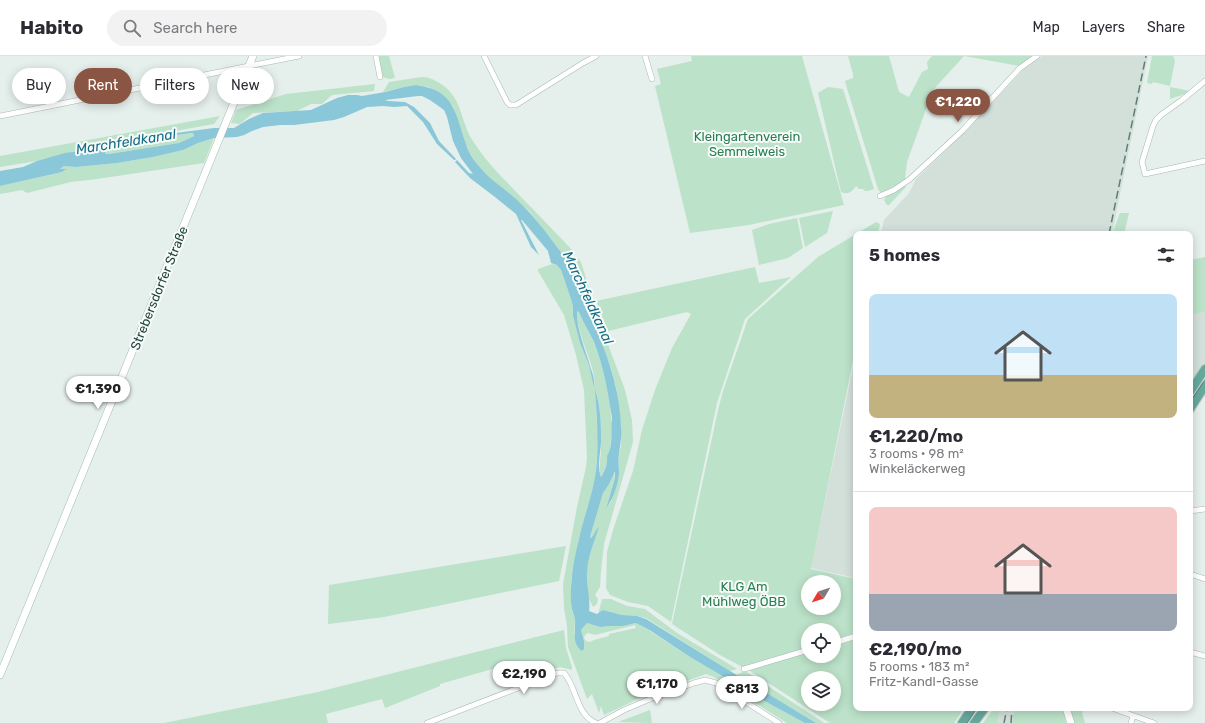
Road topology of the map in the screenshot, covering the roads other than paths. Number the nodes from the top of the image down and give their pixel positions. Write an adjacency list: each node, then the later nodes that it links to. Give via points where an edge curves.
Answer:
1 (253, 56): 8 (street, Strebersdorfer Straße)
2 (299, 56): 8 (street)
3 (376, 56): 9 (street)
4 (484, 56): 5 (street, via 510,105 516,104)
5 (596, 56)
6 (645, 56): 10 (street)
7 (1037, 56): 14 (street, via 1020,68 962,131 910,179)
8 (249, 66): 12 (street); 29 (street, Strebersdorfer Straße)
9 (380, 77)
10 (652, 79)
11 (1205, 80): 13 (street, via 1156,120 1142,162 1145,174)
12 (0, 116)
13 (1205, 161)
14 (880, 196)
15 (1205, 370): 17 (main road)
16 (1205, 386): 18 (main road)
17 (1193, 388)
18 (1193, 404)
19 (1205, 509): 20 (street)
20 (1193, 511)
21 (1193, 575): 22 (street)
22 (1205, 579)
23 (853, 637): 24 (street)
24 (841, 641)
25 (801, 652): 28 (street)
26 (1193, 653): 27 (street)
27 (1205, 656)
28 (744, 670)
29 (0, 676)
30 (970, 711): 39 (main road)
31 (983, 711): 40 (main road)
32 (1067, 711): 41 (street)
33 (1120, 711): 34 (street)
34 (1133, 716): 42 (street); 43 (street)
35 (427, 723): 36 (street, via 557,673 564,673 568,677 583,712)
36 (596, 723)
37 (600, 723): 38 (street, via 650,699 705,680 716,683)
38 (779, 723)
39 (962, 723)
40 (974, 723)
41 (1071, 723)
42 (1131, 723)
43 (1153, 723)

